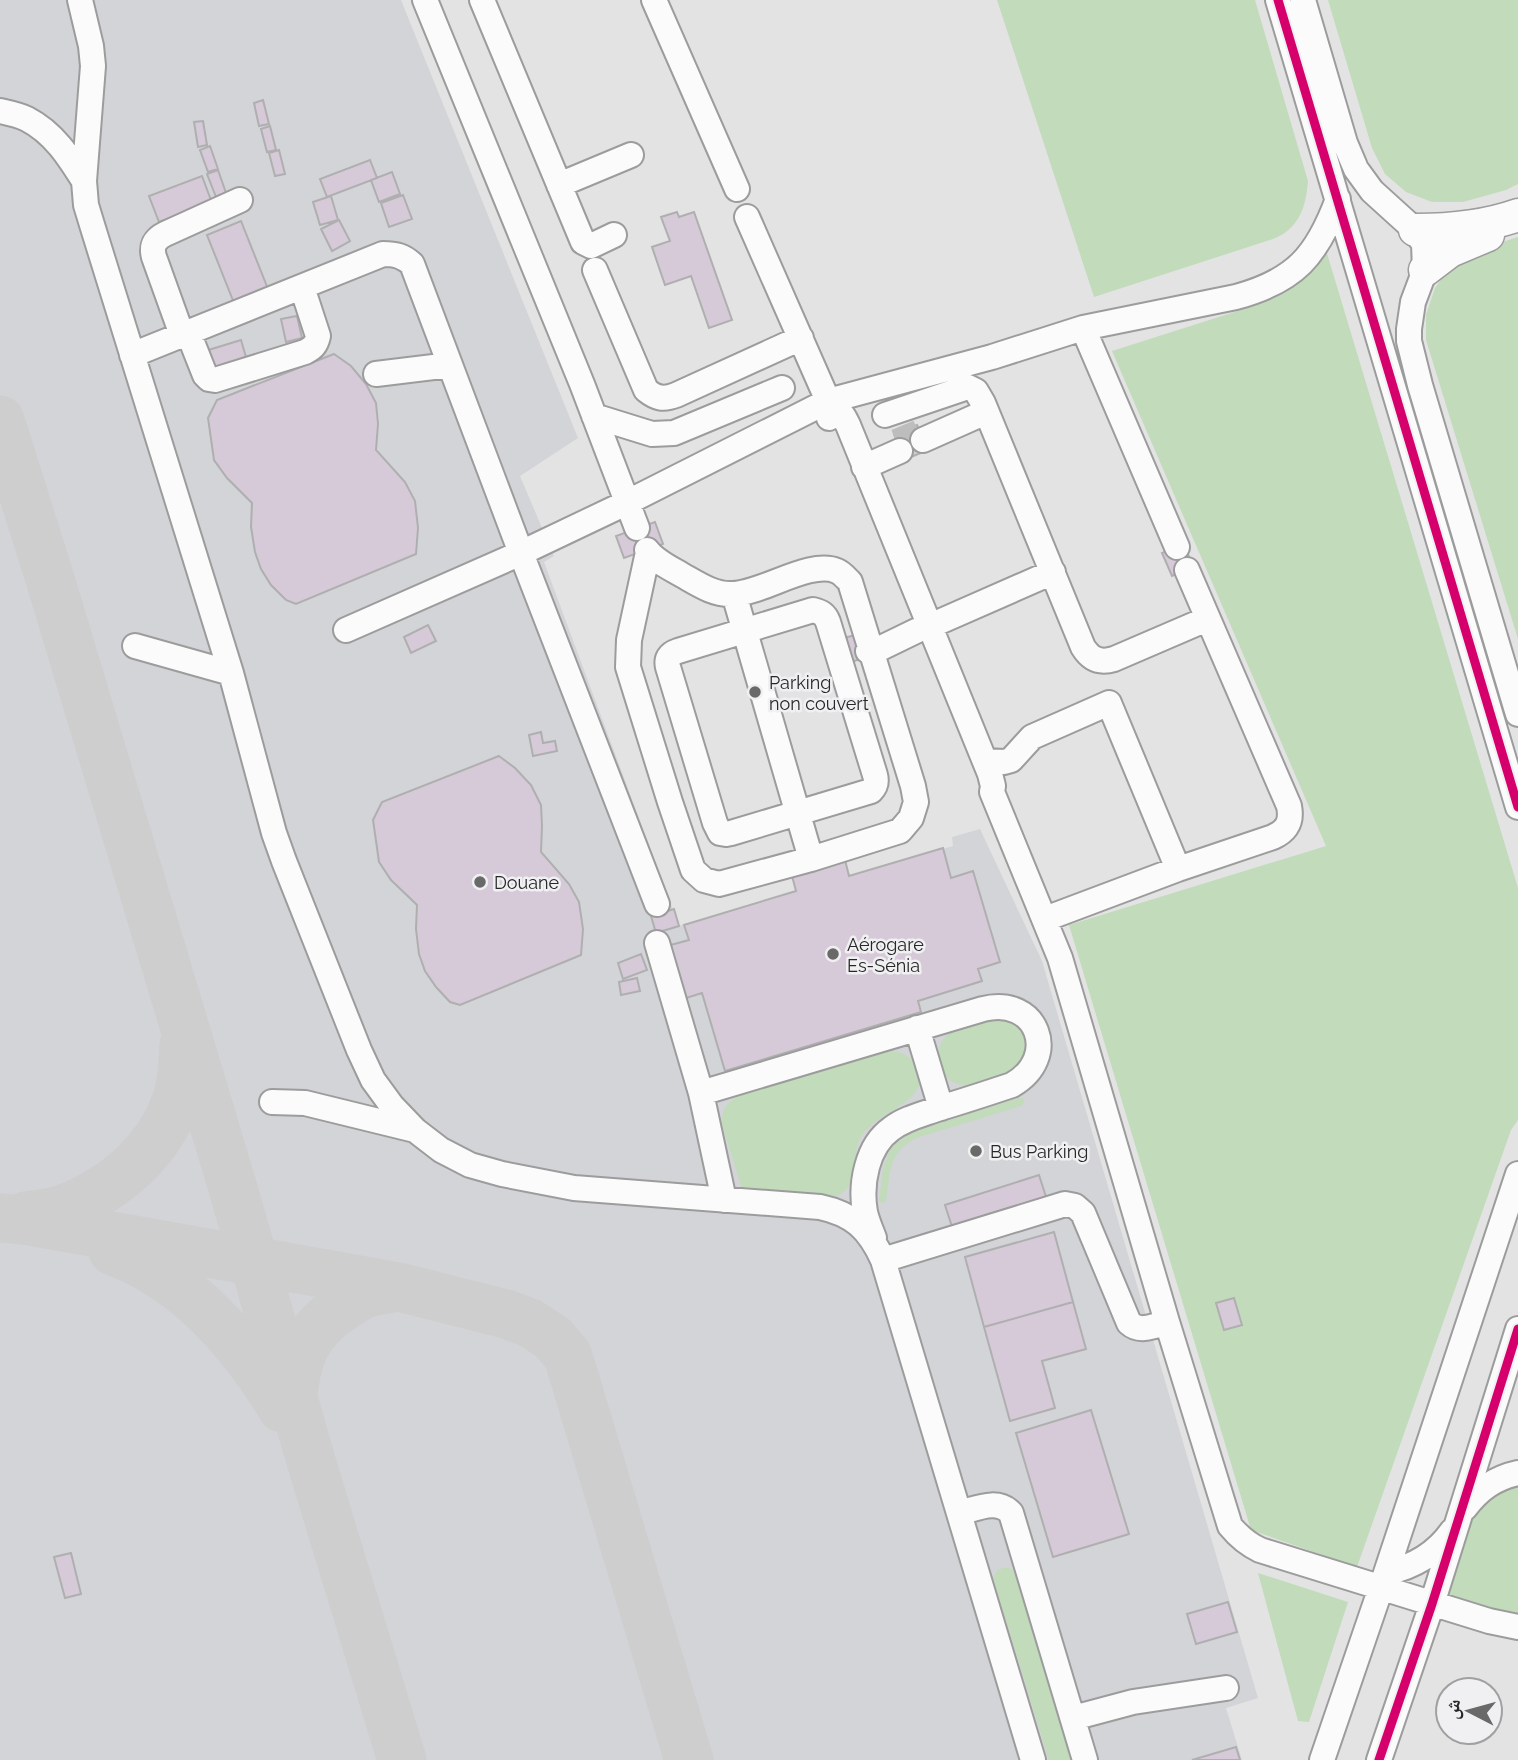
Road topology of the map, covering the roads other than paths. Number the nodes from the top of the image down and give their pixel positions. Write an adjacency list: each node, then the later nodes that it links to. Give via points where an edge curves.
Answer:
1 (80, 0): 9 (street, via 93,66)
2 (425, 0): 34 (street)
3 (482, 0): 10 (street)
4 (654, 0): 11 (street)
5 (1278, 0): 13 (street)
6 (1303, 0): 17 (street, via 1353,162 1372,191)
7 (0, 111): 9 (street, via 47,131)
8 (631, 155): 10 (street)
9 (84, 181): 25 (street, via 86,205)
10 (559, 185): 18 (street, via 583,242 591,246)
11 (737, 189)
12 (240, 200): 23 (street, via 154,243 153,257)
13 (1338, 200): 22 (street, via 1315,248 1273,284 1236,297); 30 (street)
14 (1518, 215): 17 (main road, via 1481,226)
15 (747, 217): 24 (street)
16 (1518, 225): 20 (main road, via 1464,244)
17 (1415, 230): 20 (street, via 1424,244)
18 (614, 235)
19 (595, 270): 24 (street, via 646,390 655,397 676,396)
20 (1425, 271): 28 (street, via 1409,329)
21 (302, 287): 23 (street); 23 (street, via 318,336 317,343 305,352 215,380 205,375); 26 (street, via 383,254 404,257 412,264)
22 (1083, 328): 31 (street); 40 (street)
23 (185, 333): 25 (street)
24 (802, 338): 31 (street)
25 (132, 355): 51 (street)
26 (450, 365): 27 (street); 41 (street)
27 (376, 374)
28 (1420, 385): 30 (street); 55 (street)
29 (782, 388): 34 (street, via 674,433 653,434)
30 (1396, 393): 62 (street)
31 (828, 401): 37 (street, via 844,415); 38 (street); 46 (street, via 833,433)
32 (985, 407): 33 (street, via 976,391 968,387); 35 (street); 43 (street)
33 (885, 415)
34 (594, 416): 38 (street)
35 (922, 435)
36 (898, 446): 37 (street)
37 (863, 462): 46 (street)
38 (626, 503): 39 (street); 41 (street)
39 (644, 544): 44 (street, via 663,563 709,590); 54 (street, via 627,654)
40 (1177, 547)
41 (521, 553): 47 (street); 66 (street)
42 (1186, 570): 45 (street)
43 (1053, 572): 45 (street, via 1083,647 1095,660 1114,659); 46 (street)
44 (734, 594): 48 (street); 50 (street, via 810,571 825,568 839,572 850,582)
45 (1207, 619): 65 (street, via 1291,816 1282,833)
46 (923, 629): 50 (street); 53 (street)
47 (346, 630)
48 (744, 630): 50 (street, via 820,611); 52 (street, via 669,656); 63 (street)
49 (135, 646): 51 (street)
50 (856, 651): 56 (street); 57 (street)
51 (231, 673): 73 (street, via 274,833 359,1050 373,1080)
52 (678, 700): 54 (street); 59 (street)
53 (954, 703): 58 (street); 60 (street, via 978,779)
54 (640, 710): 61 (street)
55 (1518, 714)
56 (897, 733): 57 (street); 64 (street, via 916,802 911,818 900,831)
57 (865, 744): 63 (street, via 875,787)
58 (985, 761): 60 (street); 65 (street, via 1011,760 1032,737 1109,703)
59 (705, 792): 61 (street); 63 (street, via 720,833)
60 (992, 792): 67 (street)
61 (670, 802): 64 (street, via 693,870 704,880 719,884)
62 (1518, 807)
63 (798, 812): 64 (street)
64 (811, 859)
65 (1178, 869): 67 (street)
66 (657, 904)
67 (1045, 919): 77 (street)
68 (657, 943): 70 (street)
69 (917, 1028): 70 (street); 72 (street); 72 (street, via 995,1006 1020,1012 1037,1033 1037,1058 1023,1079)
70 (701, 1093): 75 (street)
71 (272, 1102): 73 (street, via 318,1105)
72 (941, 1108): 76 (street, via 900,1122 872,1151 864,1200)
73 (415, 1130): 75 (street, via 470,1165 502,1174 574,1188)
74 (1518, 1174): 82 (street)
75 (724, 1200): 76 (street, via 837,1211 865,1228)
76 (879, 1252): 77 (street, via 1065,1203 1083,1213 1129,1323 1139,1328); 80 (street)
77 (1167, 1322): 82 (street, via 1226,1514 1238,1536 1260,1550)
78 (1518, 1329): 81 (street)
79 (1518, 1473): 81 (street, via 1482,1489)
80 (959, 1513): 86 (street, via 998,1504 1011,1513); 87 (street)
81 (1458, 1521): 82 (street, via 1427,1556); 83 (street)
82 (1384, 1580): 83 (street); 89 (street)
83 (1432, 1604): 84 (street); 90 (street)
84 (1518, 1627)
85 (1226, 1688): 86 (street, via 1133,1702)
86 (1073, 1718): 88 (street)
87 (1033, 1760)
88 (1084, 1760)
89 (1322, 1760)
90 (1379, 1760)

